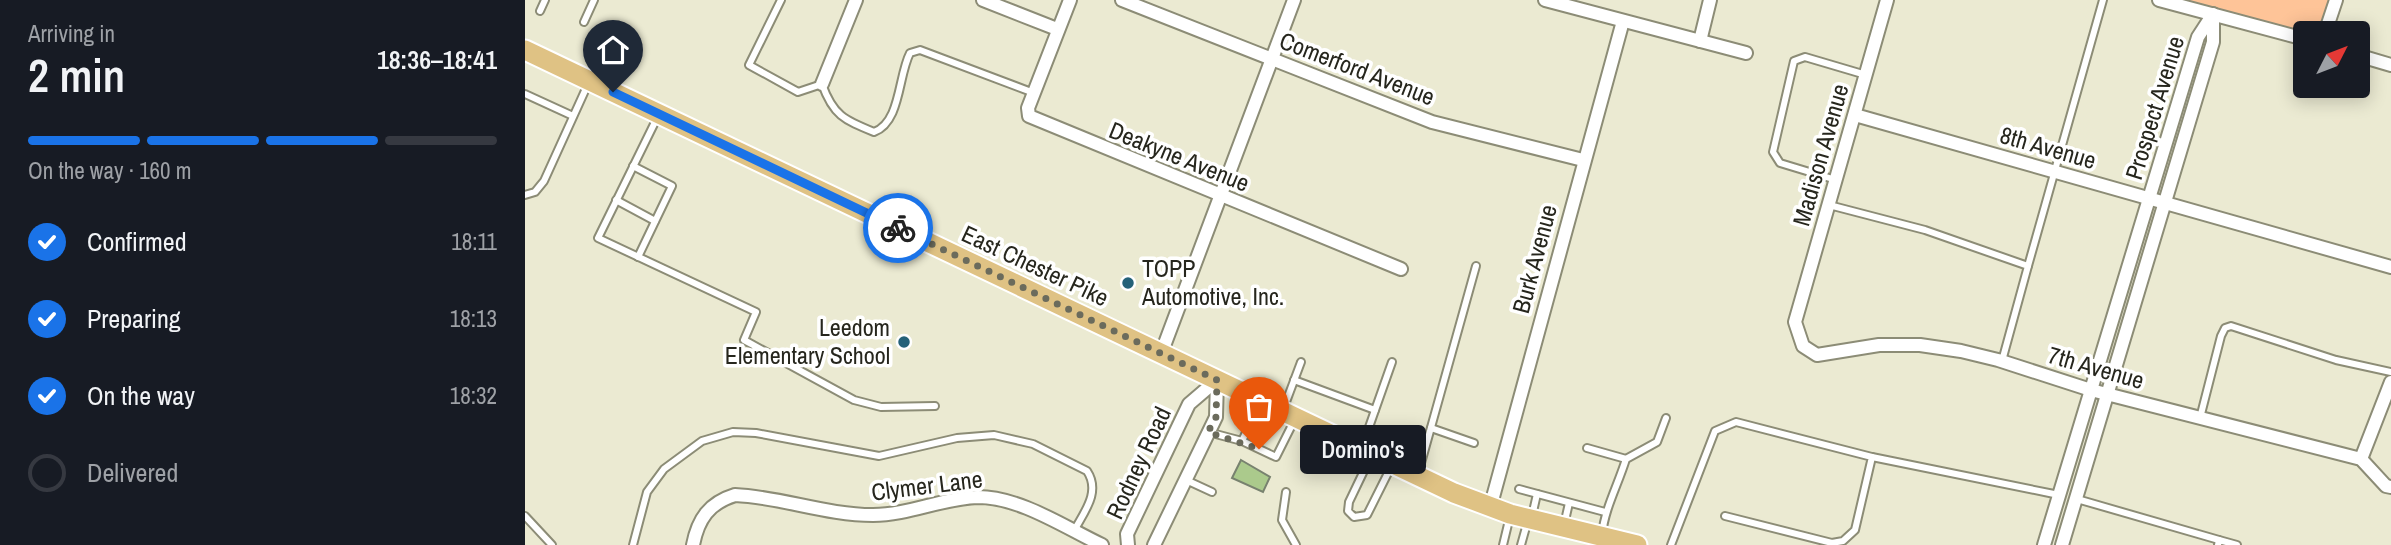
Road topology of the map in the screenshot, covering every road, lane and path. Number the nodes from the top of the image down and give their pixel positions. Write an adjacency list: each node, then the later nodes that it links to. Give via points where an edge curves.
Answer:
1 (545, 0): 15 (lane)
2 (594, 0): 19 (lane)
3 (781, 0): 30 (lane, via 749,65 798,92)
4 (856, 0): 30 (street)
5 (983, 0): 20 (street)
6 (1070, 0): 20 (street)
7 (1122, 0): 25 (street, Comerford Avenue)
8 (1294, 0): 25 (street)
9 (1545, 0): 17 (street)
10 (1710, 0): 22 (street)
11 (1887, 0): 28 (street, Madison Avenue)
12 (2103, 0): 38 (lane)
13 (2159, 0): 16 (street)
14 (2336, 0): 18 (street)
15 (540, 11)
16 (2213, 15): 21 (street); 42 (street, Prospect Avenue, via 2197,37); 44 (street, Prospect Avenue, via 2213,42)
17 (1623, 21): 22 (street); 36 (street, Burk Avenue)
18 (2329, 21)
19 (584, 22)
20 (1058, 29): 31 (street, Deakyne Avenue)
21 (2293, 36)
22 (1700, 41): 24 (street)
23 (525, 50): 29 (main road, East Chester Pike)
24 (1746, 54)
25 (1272, 59): 36 (street, Comerford Avenue, via 1432,122); 41 (street)
26 (2370, 59): 27 (street)
27 (2391, 65)
28 (1866, 75): 34 (street, Madison Avenue); 39 (lane, via 1805,57 1794,61 1775,158)
29 (590, 81): 33 (main road, East Chester Pike); 35 (lane)
30 (822, 84): 31 (lane, via 831,109 874,132 889,121 904,65 910,53 920,50)
31 (1034, 93): 41 (street, Deakyne Avenue, via 1028,108 1035,121)
32 (525, 94): 35 (lane)
33 (659, 114): 37 (lane); 53 (main road, East Chester Pike)
34 (1855, 115): 38 (street, 8th Avenue); 39 (street, Madison Avenue)
35 (573, 116): 40 (lane, via 544,181 535,192)
36 (1583, 160): 89 (street, Burk Avenue)
37 (633, 166): 43 (lane); 46 (lane, via 672,186)
38 (2053, 171): 42 (street, 8th Avenue); 49 (lane)
39 (1836, 180): 45 (street, Madison Avenue)
40 (525, 195)
41 (1221, 197): 51 (street, Deakyne Avenue); 53 (street)
42 (2149, 198): 44 (street, 8th Avenue); 61 (street, Prospect Avenue)
43 (616, 201): 46 (lane); 47 (lane, via 598,238)
44 (2165, 203): 50 (street, 8th Avenue); 62 (street, Prospect Avenue)
45 (1829, 205): 49 (lane, via 1924,230); 52 (street, Madison Avenue)
46 (655, 220): 47 (lane)
47 (638, 257): 64 (lane, via 756,312 744,340 855,400 881,408)
48 (1476, 266): 69 (lane)
49 (2028, 266): 54 (lane)
50 (2391, 267)
51 (1401, 269)
52 (1795, 322): 54 (street, 7th Avenue, via 1803,346 1817,355 1879,345 1920,345)
53 (1161, 354): 58 (main road, East Chester Pike)
54 (2002, 361): 61 (street, 7th Avenue)
55 (1301, 362): 59 (lane)
56 (1392, 362): 65 (lane)
57 (2391, 373): 68 (lane, via 2231,326 2221,336)
58 (1217, 380): 63 (main road, East Chester Pike); 70 (street, Rodney Road, via 1216,417); 102 (street, Rodney Road, via 1189,404 1127,534)
59 (1294, 380): 65 (lane); 66 (lane)
60 (2391, 382): 77 (street)
61 (2091, 390): 62 (street, 7th Avenue); 86 (street, Prospect Avenue)
62 (2107, 394): 68 (street, 7th Avenue); 87 (street, Prospect Avenue)
63 (1261, 401): 66 (main road, East Chester Pike); 71 (lane)
64 (935, 406)
65 (1375, 410): 74 (lane)
66 (1289, 415): 71 (lane, via 1276,457); 74 (main road, East Chester Pike)
67 (1667, 418): 76 (lane, via 1657,442)
68 (2200, 418): 77 (street, 7th Avenue)
69 (1431, 428): 72 (lane); 79 (lane)
70 (1208, 432): 71 (lane); 80 (street, Rodney Road)
71 (1243, 442)
72 (1474, 443)
73 (1587, 448): 76 (lane)
74 (1366, 452): 78 (main road, East Chester Pike); 78 (lane, via 1349,502 1348,511 1354,517 1363,518 1370,512)
75 (1872, 457): 86 (lane); 92 (lane, via 1855,530 1843,541); 108 (lane, via 1736,422 1721,427 1715,431)
76 (1626, 459): 90 (lane)
77 (2361, 459): 81 (street)
78 (1392, 464): 79 (main road, East Chester Pike)
79 (1418, 476): 89 (main road, East Chester Pike)
80 (1186, 480): 83 (lane); 103 (street, Rodney Road)
81 (2391, 487)
82 (1519, 489): 85 (lane)
83 (1212, 492)
84 (1286, 492): 104 (lane, via 1282,520)
85 (1537, 494): 88 (lane); 93 (lane)
86 (2059, 495): 109 (street, Prospect Avenue)
87 (2076, 498): 97 (lane); 110 (street, Prospect Avenue)
88 (1569, 503): 90 (lane); 94 (lane)
89 (1490, 508): 93 (main road, East Chester Pike)
90 (1605, 512): 96 (lane)
91 (525, 516): 98 (lane)
92 (1725, 516)
93 (1523, 518): 94 (main road, East Chester Pike); 105 (lane); 106 (lane)
94 (1563, 527): 96 (main road, East Chester Pike)
95 (1078, 537): 99 (lane, via 1093,493 1091,477 1018,439 981,433 879,456 733,432 702,441 664,469 647,492); 100 (street, Clymer Lane, via 1014,503 995,499 977,497 873,515 735,495 721,499 704,514); 101 (street, Clymer Lane)
96 (1596, 538): 107 (main road, East Chester Pike)
97 (2219, 543): 111 (lane)
98 (552, 545)
99 (633, 545)
100 (693, 545)
101 (1101, 545)
102 (1128, 545)
103 (1154, 545)
104 (1296, 545)
105 (1503, 545)
106 (1521, 545)
107 (1637, 545)
108 (1671, 545)
109 (2044, 545)
110 (2061, 545)
111 (2237, 545)

